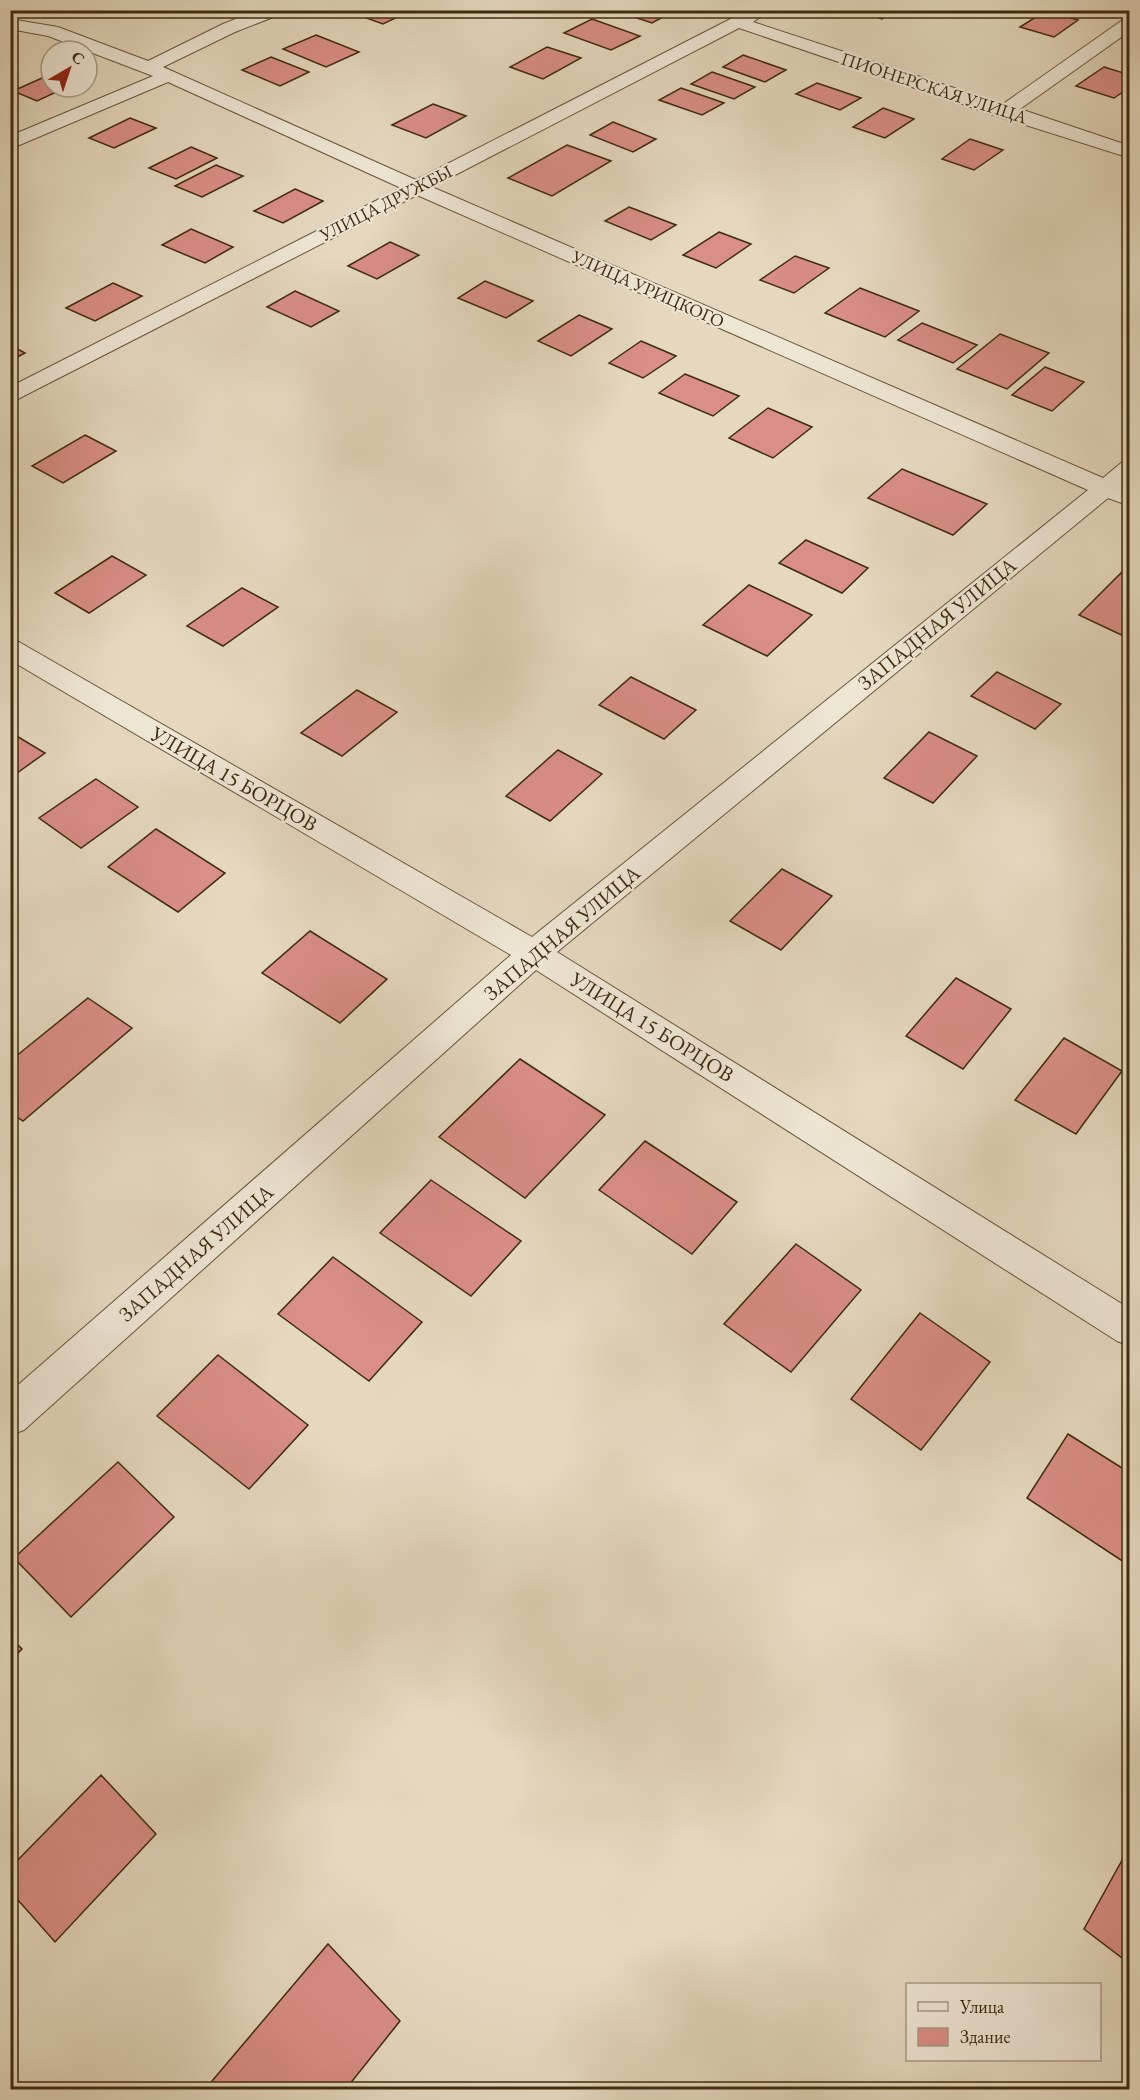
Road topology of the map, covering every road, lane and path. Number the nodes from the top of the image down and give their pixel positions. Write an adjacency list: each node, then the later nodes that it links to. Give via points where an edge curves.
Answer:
1 (275, 10): 3 (street)
2 (762, 10): 4 (street, УЛИЦА ДРУЖБЫ)
3 (228, 19): 7 (street)
4 (740, 23): 9 (street, ПИОНЕРСКАЯ УЛИЦА); 12 (street, УЛИЦА ДРУЖБЫ)
5 (1130, 23): 9 (street)
6 (10, 24): 7 (street, УЛИЦА УРИЦКОГО, via 52,31)
7 (149, 67): 8 (street, УЛИЦА УРИЦКОГО)
8 (168, 76): 10 (street); 12 (street, УЛИЦА УРИЦКОГО)
9 (1004, 112): 11 (street, ПИОНЕРСКАЯ УЛИЦА)
10 (10, 143)
11 (1130, 152)
12 (416, 188): 13 (street, УЛИЦА ДРУЖБЫ); 15 (street, УЛИЦА УРИЦКОГО)
13 (10, 396)
14 (1130, 468): 15 (street, ЗАПАДНАЯ УЛИЦА)
15 (1117, 494): 17 (street, ЗАПАДНАЯ УЛИЦА)
16 (10, 648): 17 (street, УЛИЦА 15 БОРЦОВ)
17 (534, 954): 18 (street, УЛИЦА 15 БОРЦОВ); 19 (street, ЗАПАДНАЯ УЛИЦА)
18 (1130, 1329)
19 (10, 1416)

